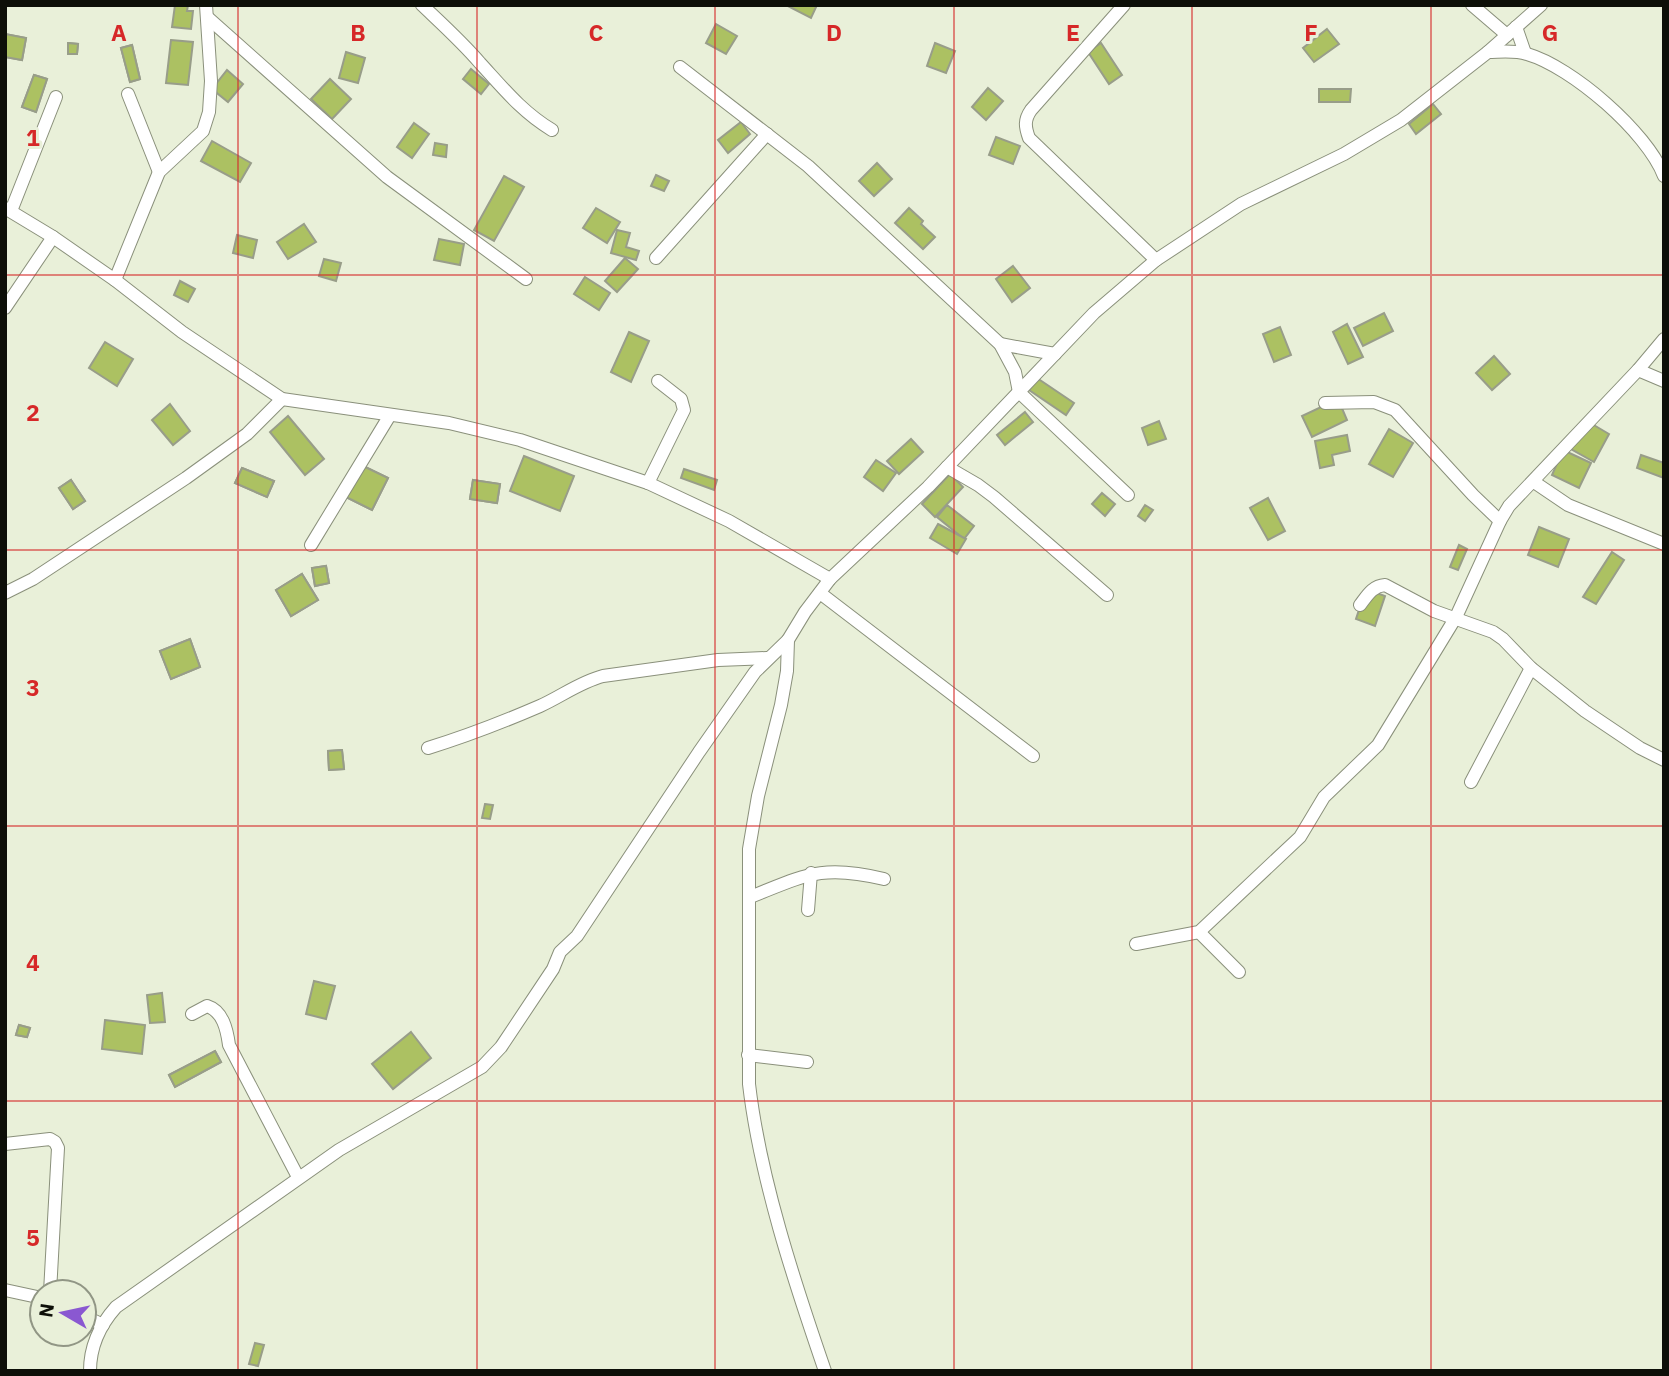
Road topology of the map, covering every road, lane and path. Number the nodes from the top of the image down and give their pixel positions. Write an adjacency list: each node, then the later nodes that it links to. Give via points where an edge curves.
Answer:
1 (422, 5): 12 (street, via 516,104)
2 (1124, 5): 19 (street, via 1031,110 1026,127 1028,138)
3 (1472, 5): 6 (street)
4 (1541, 5): 6 (street)
5 (206, 11): 14 (street, via 209,112 203,131); 20 (street, via 387,177)
6 (1511, 31): 7 (street); 8 (street)
7 (1488, 52): 8 (street); 19 (street, via 1401,120 1344,154 1241,204)
8 (1525, 53): 15 (street, via 1576,80 1610,107)
9 (680, 67): 13 (street)
10 (128, 94): 14 (street)
11 (56, 97): 16 (street)
12 (552, 130)
13 (767, 134): 18 (street); 24 (street, via 808,166)
14 (159, 172): 21 (street)
15 (1664, 176)
16 (8, 210): 17 (street)
17 (53, 237): 21 (street); 22 (street)
18 (656, 258)
19 (1156, 260): 25 (street)
20 (526, 279)
21 (115, 280): 30 (street)
22 (5, 308)
23 (1664, 340): 26 (street)
24 (1000, 344): 25 (street); 29 (street, via 1015,372)
25 (1055, 354): 29 (street)
26 (1639, 370): 28 (street); 34 (street)
27 (658, 381): 35 (street, via 681,399 684,410)
28 (1664, 381)
29 (1018, 392): 33 (street); 36 (street)
30 (282, 399): 32 (street); 41 (street, via 247,434 186,478)
31 (1325, 403): 37 (street, via 1374,402 1395,410)
32 (390, 415): 35 (street, via 520,440); 39 (street)
33 (947, 467): 40 (street); 43 (street, via 986,491)
34 (1534, 482): 37 (street); 38 (street, via 1568,505)
35 (648, 483): 40 (street, via 729,521)
36 (1128, 495)
37 (1500, 521): 45 (street)
38 (1664, 544)
39 (312, 545)
40 (830, 579): 42 (street)
41 (5, 593)
42 (820, 593): 46 (street); 50 (street)
43 (1107, 594)
44 (1360, 605): 45 (street, via 1377,585 1384,585 1434,611)
45 (1457, 617): 48 (street, via 1503,639); 57 (street, via 1378,745 1324,797 1300,836)
46 (788, 640): 47 (street); 55 (street, via 781,705 750,849)
47 (767, 658): 49 (street, via 603,676 479,732); 64 (street, via 577,936 560,952 492,1058)
48 (1531, 668): 51 (street, via 1585,711); 52 (street)
49 (428, 747)
50 (1033, 757)
51 (1664, 760)
52 (1471, 782)
53 (811, 873): 54 (street, via 848,872); 55 (street); 56 (street)
54 (884, 879)
55 (750, 897): 61 (street)
56 (808, 910)
57 (1199, 932): 58 (street); 59 (street)
58 (1136, 944)
59 (1239, 972)
60 (192, 1014): 64 (street, via 207,1006 216,1010 226,1026 229,1045)
61 (748, 1055): 62 (street); 71 (street, via 752,1113 767,1178)
62 (807, 1062)
63 (5, 1144): 65 (street, via 50,1139 58,1148)
64 (298, 1177): 69 (street, via 116,1307)
65 (51, 1278)
66 (5, 1290): 67 (street)
67 (28, 1295)
68 (98, 1323): 69 (street)
69 (103, 1325): 70 (street, via 93,1346)
70 (90, 1371)
71 (825, 1371)

